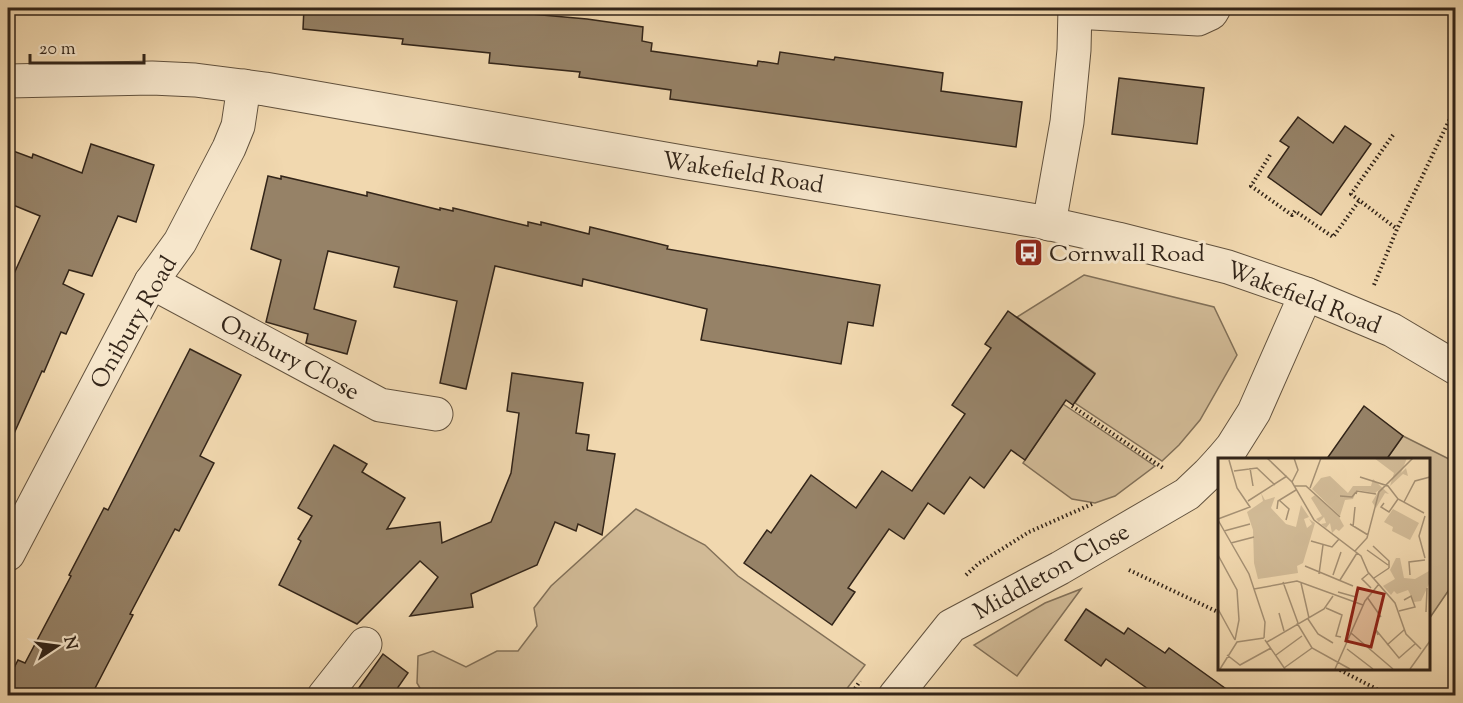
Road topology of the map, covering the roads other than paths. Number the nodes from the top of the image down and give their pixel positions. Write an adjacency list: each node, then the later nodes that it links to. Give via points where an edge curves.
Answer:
1 (1214, 8): 2 (street, via 1198,19)
2 (1075, 10): 5 (street, via 1067,122)
3 (8, 81): 4 (street, Wakefield Road, via 152,78)
4 (244, 86): 5 (street, Wakefield Road); 6 (street, Onibury Road, via 238,126 229,148 180,242)
5 (1049, 224): 7 (street, Wakefield Road, via 1188,256)
6 (151, 282): 9 (street, Onibury Close, via 380,405); 12 (street, Onibury Road)
7 (1306, 294): 8 (street, Wakefield Road, via 1392,330); 10 (street, Middleton Close, via 1254,412)
8 (1455, 368)
9 (436, 414)
10 (1222, 458)
11 (1218, 462): 15 (street, Middleton Close, via 1186,494 951,626)
12 (8, 554)
13 (365, 644): 14 (street)
14 (324, 696)
15 (895, 696)

